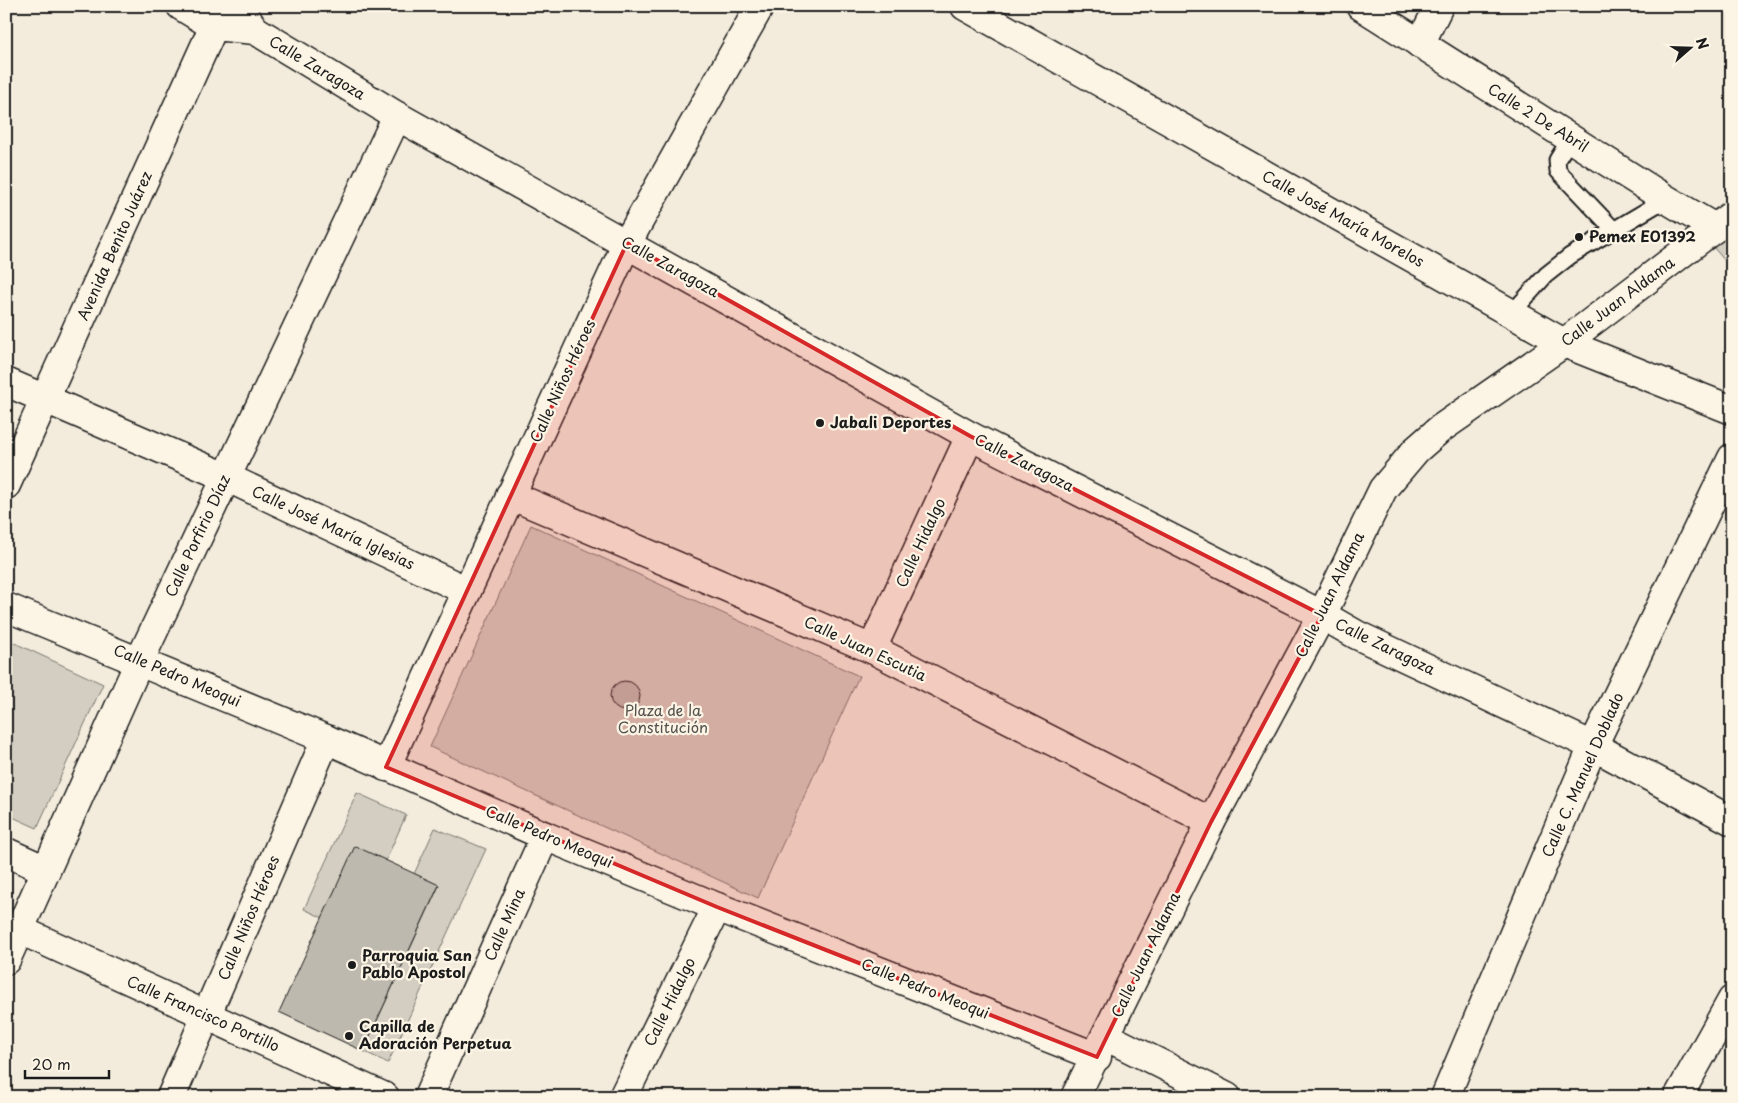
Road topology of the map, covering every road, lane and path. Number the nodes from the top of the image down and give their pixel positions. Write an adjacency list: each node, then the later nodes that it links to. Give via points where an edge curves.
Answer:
1 (181, 6): 7 (street, Calle Zaragoza)
2 (238, 6): 8 (street, Calle Zaragoza)
3 (760, 6): 15 (street, Calle Niños Héroes)
4 (965, 6): 16 (street, Calle José María Morelos)
5 (1361, 6): 9 (street, Calle 2 De Abril)
6 (1439, 6): 9 (street)
7 (219, 16): 8 (street, Calle Zaragoza); 19 (street, Avenida Benito Juárez)
8 (254, 30): 10 (street, Calle Zaragoza)
9 (1420, 44): 11 (street, Calle 2 De Abril)
10 (397, 116): 15 (street, Calle Zaragoza); 23 (street, Calle Porfirio Díaz)
11 (1570, 139): 12 (street, Calle 2 De Abril); 14 (lane, via 1557,160 1558,171)
12 (1666, 199): 13 (street, Calle 2 De Abril); 14 (lane)
13 (1724, 221): 17 (street, Calle Juan Aldama)
14 (1614, 230): 16 (lane, via 1558,265)
15 (627, 243): 21 (street, Calle Zaragoza); 25 (street, Calle Niños Héroes)
16 (1511, 314): 17 (street, Calle José María Morelos)
17 (1564, 344): 20 (street, Calle José María Morelos); 28 (street, Calle Juan Aldama, via 1440,429 1398,469 1370,512)
18 (6, 382): 19 (street, Calle José María Iglesias)
19 (45, 400): 23 (street, Calle José María Iglesias); 24 (street, Avenida Benito Juárez)
20 (1732, 410)
21 (970, 436): 28 (street, Calle Zaragoza); 29 (street, Calle Hidalgo)
22 (1732, 458): 32 (street, Calle C. Manuel Doblado)
23 (226, 477): 26 (street, Calle José María Iglesias); 30 (street, Calle Porfirio Díaz)
24 (6, 485)
25 (510, 495): 26 (street, Calle Niños Héroes); 29 (street, Calle Juan Escutia)
26 (467, 591): 33 (street, Calle Niños Héroes)
27 (6, 607): 30 (street, Calle Pedro Meoqui)
28 (1322, 615): 32 (street, Calle Zaragoza, via 1357,635); 35 (street, Calle Juan Aldama)
29 (872, 649): 35 (street, Calle Juan Escutia)
30 (140, 660): 31 (street, Calle Pedro Meoqui); 38 (street, Calle Porfirio Díaz)
31 (326, 739): 33 (street, Calle Pedro Meoqui); 43 (street, Calle Niños Héroes)
32 (1593, 746): 34 (street, Calle Zaragoza); 51 (street, Calle C. Manuel Doblado)
33 (386, 767): 36 (street, Calle Pedro Meoqui)
34 (1732, 821)
35 (1211, 822): 44 (street, Calle Juan Aldama)
36 (545, 836): 39 (street, Calle Pedro Meoqui); 47 (street, Calle Mina)
37 (6, 852): 38 (street)
38 (46, 870): 40 (street, Calle Porfirio Díaz)
39 (717, 907): 44 (street, Calle Pedro Meoqui); 48 (street, Calle Hidalgo)
40 (20, 930): 41 (street, Calle Porfirio Díaz); 43 (street, Calle Francisco Portillo)
41 (6, 960)
42 (1732, 1000): 52 (street)
43 (207, 1016): 45 (street, Calle Francisco Portillo); 46 (street, Calle Niños Héroes)
44 (1102, 1047): 49 (street, Calle Juan Aldama); 50 (street, Calle Pedro Meoqui)
45 (381, 1096)
46 (172, 1097)
47 (428, 1097)
48 (623, 1097)
49 (1075, 1097)
50 (1227, 1097)
51 (1445, 1097)
52 (1678, 1097)

